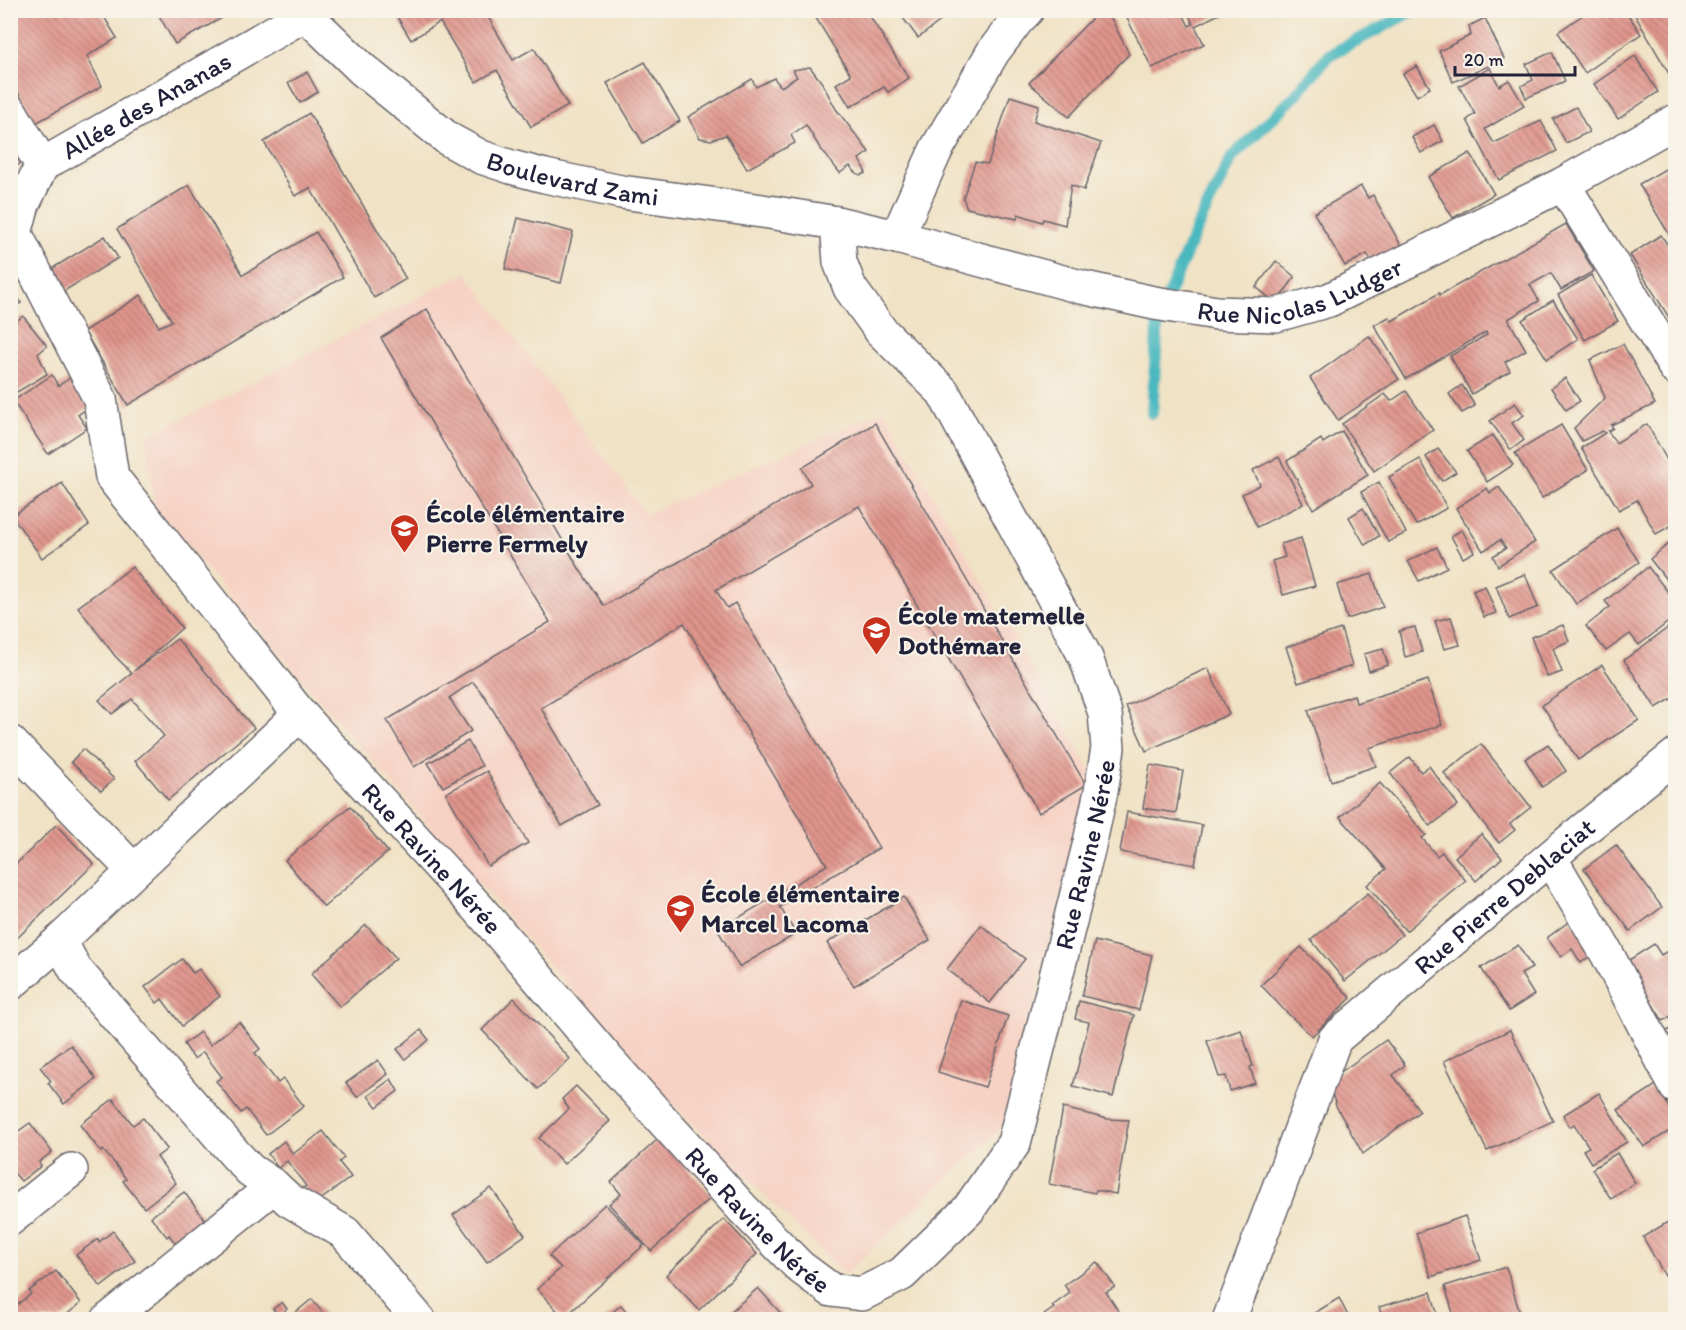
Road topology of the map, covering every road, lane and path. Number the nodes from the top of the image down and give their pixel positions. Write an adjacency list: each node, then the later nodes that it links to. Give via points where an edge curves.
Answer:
1 (1027, 10): 8 (street, via 993,52 936,150)
2 (303, 13): 5 (street, Allée des Ananas); 7 (street, Boulevard Zami, via 362,69 448,139 481,157 545,177 621,192)
3 (10, 111): 5 (street, Allée des Ananas)
4 (1676, 121): 6 (street, Rue Nicolas Ludger)
5 (42, 165): 10 (street, Rue Ravine Nérée, via 22,204 15,233 100,399 112,477)
6 (1563, 184): 8 (street, Rue Nicolas Ludger, via 1329,300 1276,315 1217,313 1167,305 1081,287); 9 (street)
7 (837, 223): 8 (street, Boulevard Zami); 10 (street, Rue Ravine Nérée, via 840,262 850,288 881,330 943,392 1086,658 1105,713 1108,748 1090,842 1014,1143 968,1210 902,1274 862,1294 831,1290 800,1267 609,1061 479,909)
8 (897, 237)
9 (1676, 369)
10 (300, 714): 14 (street)
11 (10, 742): 14 (street)
12 (1676, 755): 13 (street, Rue Pierre Deblaciat)
13 (1550, 858): 17 (street, via 1606,952); 23 (street, Rue Pierre Deblaciat, via 1335,1039)
14 (134, 871): 15 (street)
15 (60, 941): 16 (street); 19 (street, via 75,969 235,1154)
16 (10, 984)
17 (1676, 1087)
18 (71, 1170): 20 (street)
19 (274, 1186): 21 (street); 22 (street, via 289,1200 345,1233)
20 (10, 1219)
21 (108, 1320)
22 (419, 1320)
23 (1229, 1320)

